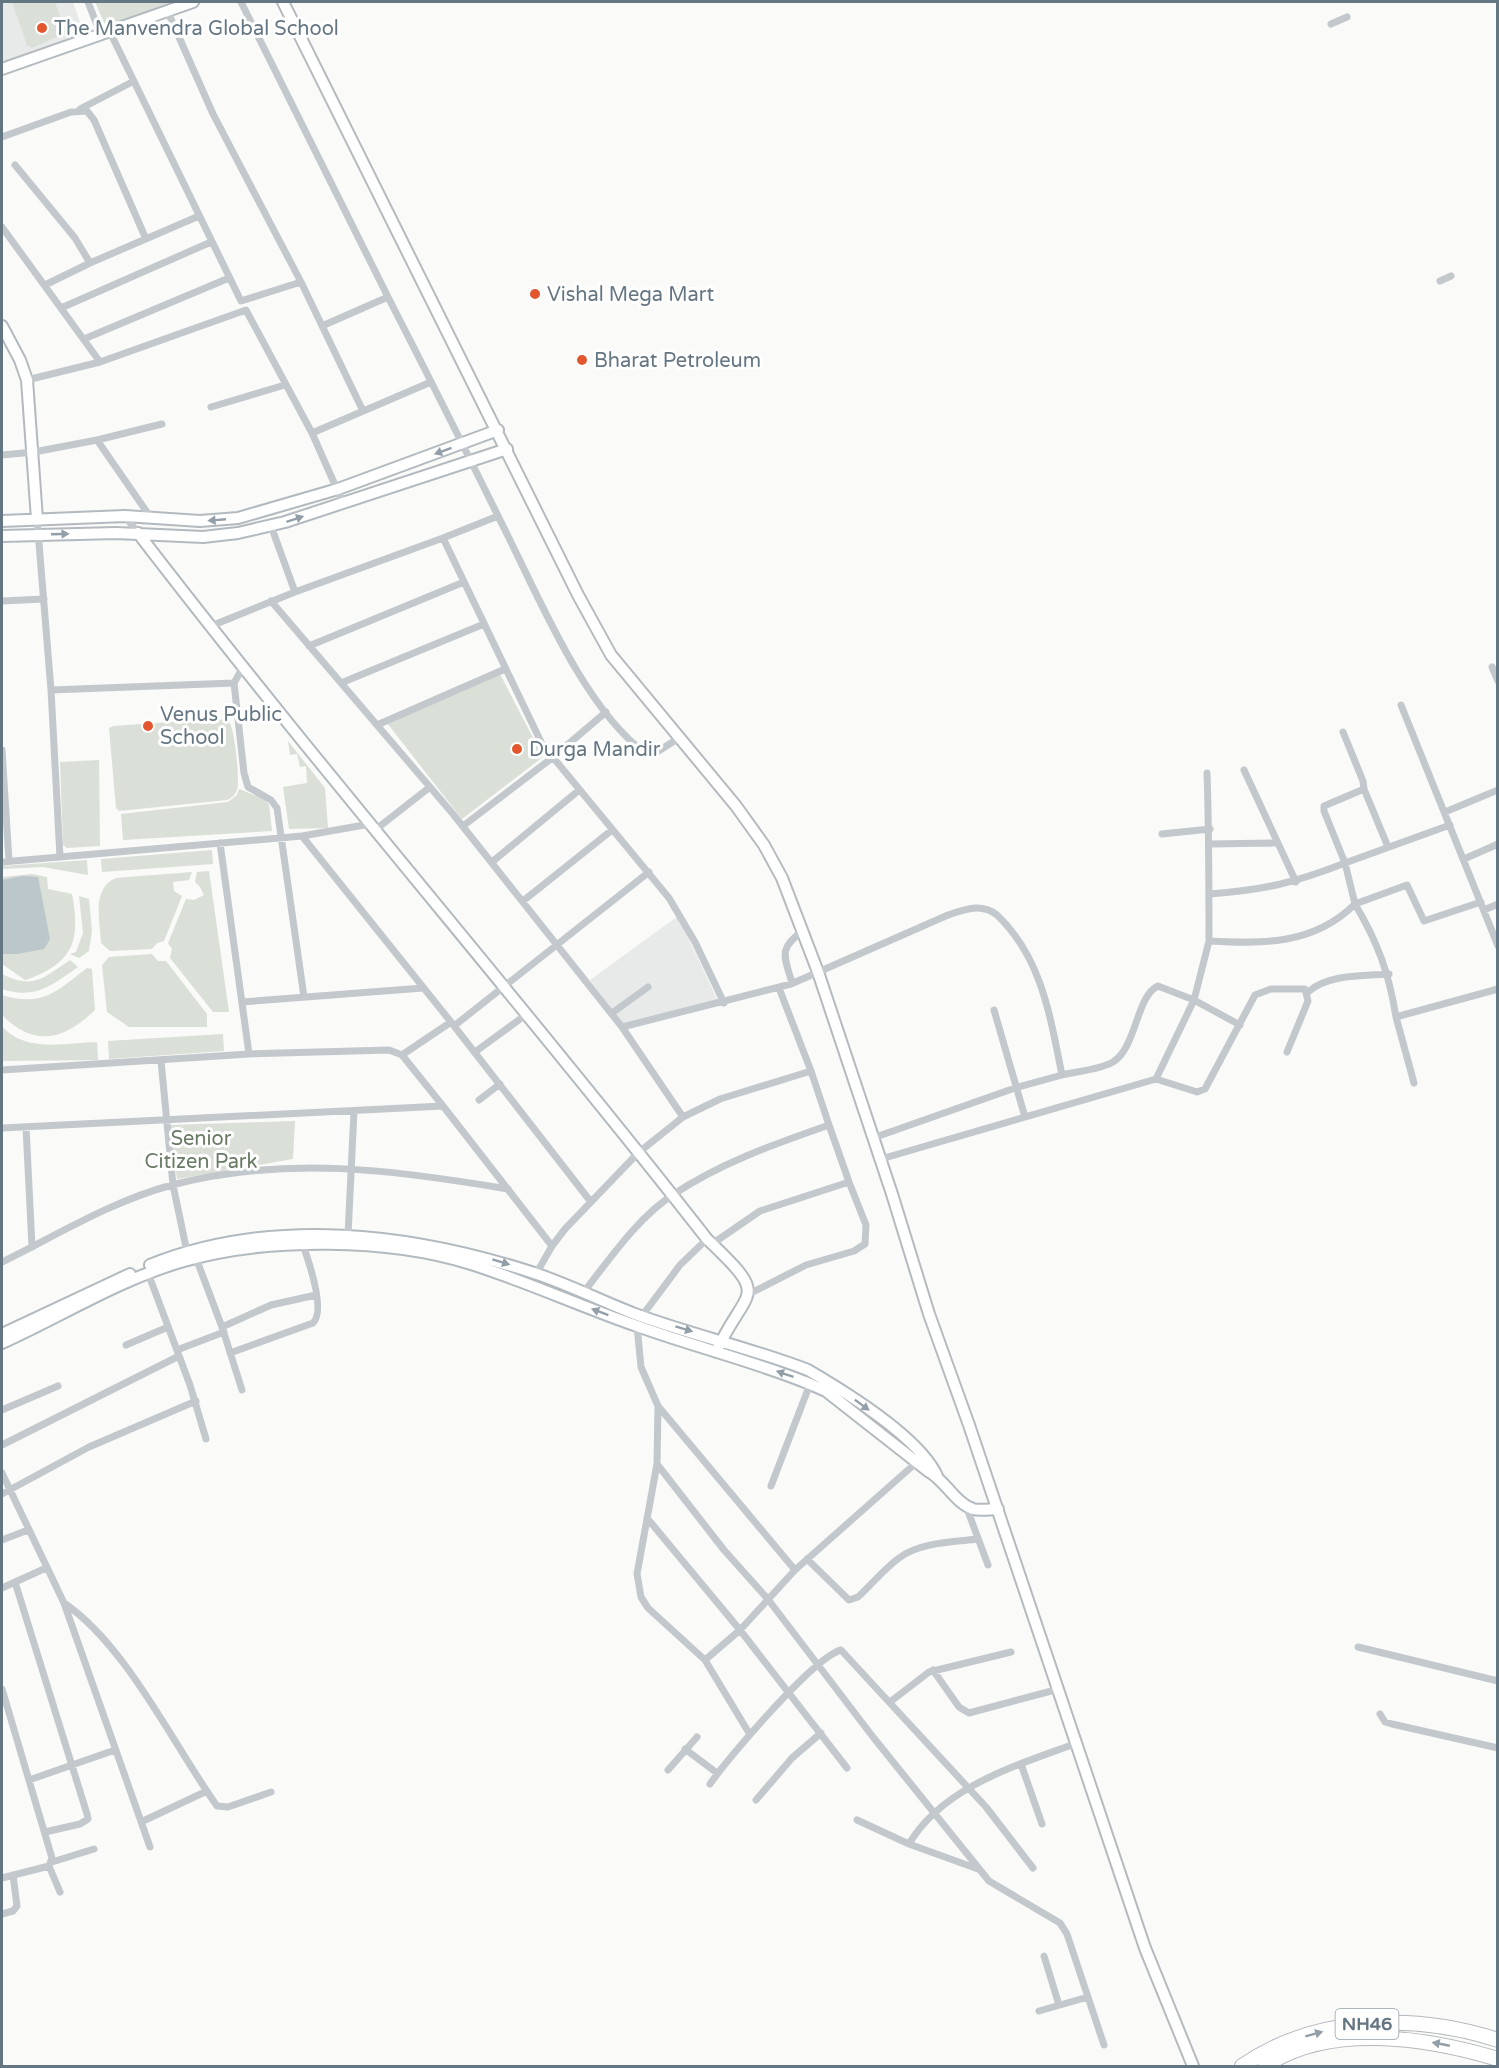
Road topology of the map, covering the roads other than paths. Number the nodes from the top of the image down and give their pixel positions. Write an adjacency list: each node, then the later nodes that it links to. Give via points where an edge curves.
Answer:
1 (87, 2): 8 (street)
2 (193, 2): 5 (street)
3 (241, 2): 24 (street)
4 (283, 2): 38 (street)
5 (167, 10): 8 (street); 22 (street, via 213,114)
6 (1347, 17): 7 (street)
7 (1331, 24)
8 (105, 32): 9 (street); 10 (street)
9 (2, 69)
10 (134, 81): 11 (street); 14 (street)
11 (79, 110): 12 (street); 16 (street, via 87,111 94,120)
12 (2, 137)
13 (15, 165): 18 (street, via 75,238)
14 (199, 216): 16 (street); 17 (street)
15 (2, 226): 23 (street)
16 (146, 239): 18 (street)
17 (212, 242): 20 (street); 26 (street)
18 (90, 264): 23 (street)
19 (1450, 276): 21 (street)
20 (230, 278): 25 (street); 30 (street)
21 (1440, 281)
22 (301, 282): 25 (street); 29 (street)
23 (45, 285): 26 (street)
24 (388, 297): 29 (street); 33 (street)
25 (241, 301): 27 (street)
26 (61, 308): 30 (street)
27 (246, 310): 31 (street); 34 (street)
28 (2, 326): 32 (street)
29 (322, 326): 36 (street)
30 (84, 339): 31 (street)
31 (100, 362): 32 (street)
32 (27, 380): 43 (street)
33 (431, 382): 36 (street); 41 (street)
34 (285, 385): 35 (street); 39 (street)
35 (211, 407)
36 (363, 411): 39 (street)
37 (162, 424): 40 (street)
38 (498, 430): 41 (street); 42 (street)
39 (312, 434): 46 (street)
40 (97, 440): 43 (street); 50 (street)
41 (463, 444): 45 (street); 46 (street, one-way to 46)
42 (507, 449): 45 (street); 77 (street, via 611,655)
43 (34, 452): 44 (street); 51 (street)
44 (2, 455)
45 (470, 459): 47 (street); 49 (street)
46 (338, 489): 47 (street); 50 (street, one-way to 50, via 238,518)
47 (343, 502): 53 (street, one-way to 47)
48 (125, 516): 50 (street); 51 (street); 54 (street)
49 (498, 516): 57 (street); 74 (street, via 569,656)
50 (151, 518)
51 (37, 519): 52 (street); 55 (street)
52 (2, 521)
53 (271, 526): 54 (street, via 203,537); 59 (street)
54 (138, 533): 55 (street, one-way to 54); 64 (street)
55 (38, 534): 56 (street); 60 (street)
56 (2, 536)
57 (443, 538): 58 (street); 59 (street)
58 (464, 582): 63 (street); 65 (street)
59 (295, 591): 62 (street)
60 (44, 599): 61 (street); 72 (street)
61 (2, 601)
62 (272, 601): 64 (street); 65 (street)
63 (484, 624): 68 (street); 71 (street)
64 (212, 626): 66 (street)
65 (309, 645): 71 (street)
66 (243, 667): 70 (street); 89 (street)
67 (1492, 667): 69 (street)
68 (505, 669): 75 (street); 79 (street, via 534,731)
69 (1497, 681)
70 (234, 683): 72 (street); 94 (street, via 245,782 275,804)
71 (341, 683): 75 (street)
72 (51, 690): 100 (street)
73 (1401, 705): 86 (street)
74 (606, 712): 77 (street, via 645,753 657,752); 79 (street)
75 (378, 725): 82 (street)
76 (1343, 732): 83 (street)
77 (679, 738): 113 (street, via 764,845)
78 (2, 750): 102 (street)
79 (552, 758): 84 (street); 88 (street)
80 (1244, 770): 96 (street)
81 (1207, 773): 90 (street)
82 (430, 786): 88 (street); 89 (street)
83 (1364, 789): 99 (street); 104 (street, via 1324,806)
84 (578, 790): 91 (street); 103 (street)
85 (1497, 790): 86 (street)
86 (1445, 812): 87 (street)
87 (1450, 825): 99 (street); 101 (street)
88 (462, 826): 103 (street)
89 (373, 827): 93 (street); 120 (street)
90 (1210, 829): 92 (street); 97 (street)
91 (612, 830): 105 (street); 108 (street)
92 (1162, 834)
93 (302, 836): 94 (street); 122 (street)
94 (282, 838): 95 (street); 126 (street)
95 (220, 843): 100 (street); 128 (street)
96 (1277, 843): 97 (street); 106 (street)
97 (1210, 844): 107 (street)
98 (1497, 844): 101 (street)
99 (1388, 847): 104 (street)
100 (60, 857): 102 (street)
101 (1464, 859): 109 (street)
102 (5, 861)
103 (492, 862): 108 (street)
104 (1345, 863): 106 (street); 110 (street)
105 (648, 872): 115 (street); 129 (street, via 684,920)
106 (1296, 882): 107 (street)
107 (1209, 894): 114 (street)
108 (523, 901): 115 (street)
109 (1481, 902): 110 (street, via 1424,921 1407,885); 112 (street)
110 (1355, 904): 114 (street, via 1341,918 1288,940 1255,944); 118 (street)
111 (1497, 904): 112 (street)
112 (1484, 910): 116 (street)
113 (803, 931): 117 (street); 119 (street, via 787,941 784,952)
114 (1209, 941): 127 (street)
115 (558, 944): 120 (street); 131 (street)
116 (1497, 946)
117 (818, 972): 119 (street); 144 (street, via 948,915 974,908 992,910 1014,933 1034,966 1045,994); 158 (street)
118 (1389, 974): 125 (street, via 1331,981); 133 (street)
119 (792, 984): 123 (street)
120 (505, 987): 132 (street); 134 (street)
121 (648, 987): 131 (street)
122 (423, 988): 126 (street); 134 (street)
123 (779, 988): 129 (street); 143 (street)
124 (1497, 989): 133 (street)
125 (1308, 992): 135 (street, via 1302,988 1260,992 1252,999); 137 (street, via 1306,1007)
126 (304, 997): 128 (street)
127 (1194, 1000): 135 (street); 144 (street, via 1163,986 1154,988 1120,1056 1104,1066); 145 (street)
128 (242, 1002): 139 (street)
129 (724, 1003): 136 (street)
130 (994, 1010): 148 (street)
131 (612, 1013): 136 (street)
132 (527, 1014): 138 (street); 159 (street)
133 (1396, 1017): 146 (street)
134 (452, 1024): 138 (street); 140 (street)
135 (1240, 1025): 145 (street, via 1205,1089 1197,1092)
136 (622, 1027): 152 (street)
137 (1287, 1052)
138 (475, 1053): 147 (street)
139 (249, 1054): 140 (street, via 388,1050); 141 (street)
140 (402, 1055): 150 (street)
141 (161, 1061): 142 (street); 154 (street)
142 (2, 1070)
143 (811, 1071): 152 (street, via 728,1096); 155 (street)
144 (1062, 1075): 148 (street)
145 (1156, 1079): 153 (street)
146 (1414, 1083)
147 (500, 1084): 149 (street); 166 (street)
148 (1015, 1088): 153 (street); 158 (street)
149 (479, 1100)
150 (443, 1106): 151 (street); 164 (street)
151 (354, 1111): 154 (street); 161 (street)
152 (684, 1117): 159 (street)
153 (1025, 1117): 160 (street)
154 (166, 1120): 156 (street); 163 (street)
155 (829, 1125): 162 (street); 165 (street, via 743,1156)
156 (26, 1127): 157 (street); 171 (street)
157 (2, 1128)
158 (873, 1138): 160 (street)
159 (638, 1153): 165 (street); 166 (street)
160 (880, 1159): 205 (street, via 928,1314)
161 (351, 1167): 163 (street, via 266,1171); 164 (street); 167 (street)
162 (849, 1182): 168 (street, via 760,1211); 177 (street, via 866,1225 865,1244 806,1265)
163 (173, 1185): 171 (street, via 115,1206); 172 (street)
164 (508, 1189): 170 (street)
165 (672, 1195): 168 (street); 176 (street, via 641,1223)
166 (591, 1202): 170 (street)
167 (348, 1235): 172 (street, via 260,1239); 175 (street, one-way to 175, via 437,1246)
168 (709, 1241): 177 (street, via 744,1278); 179 (street, via 680,1265)
169 (303, 1245): 172 (street); 178 (street); 179 (street, one-way to 169, via 469,1263 427,1253)
170 (552, 1246): 175 (street)
171 (32, 1247): 173 (street)
172 (192, 1255): 174 (street); 181 (street); 182 (street, via 142,1268)
173 (2, 1262)
174 (148, 1273): 180 (street); 184 (street)
175 (537, 1274): 176 (street)
176 (583, 1293): 179 (street)
177 (749, 1294): 183 (street, via 746,1305)
178 (316, 1295): 181 (street, via 271,1305); 188 (street, via 319,1313 313,1323)
179 (639, 1321): 183 (street, one-way to 183); 186 (street); 193 (street, via 640,1367)
180 (168, 1327): 185 (street); 187 (street)
181 (223, 1329): 187 (street); 188 (street)
182 (2, 1334)
183 (721, 1340): 186 (street); 200 (street, one-way to 200, via 808,1370 833,1384 897,1432 932,1465)
184 (2, 1343)
185 (126, 1346)
186 (716, 1352): 189 (street, one-way to 186)
187 (178, 1353): 192 (street); 196 (street)
188 (230, 1353): 191 (street)
189 (810, 1384): 197 (street, via 826,1391); 201 (street)
190 (58, 1386): 194 (street)
191 (242, 1390)
192 (196, 1401): 195 (street); 202 (street, via 89,1447)
193 (658, 1406): 198 (street); 213 (street)
194 (2, 1410)
195 (206, 1439)
196 (2, 1444)
197 (917, 1462): 200 (street); 210 (street)
198 (657, 1464): 206 (street); 216 (street)
199 (2, 1473): 202 (street)
200 (937, 1476): 204 (street)
201 (771, 1486)
202 (10, 1491): 203 (street); 207 (street)
203 (2, 1494)
204 (965, 1504): 205 (street, via 973,1509); 208 (street)
205 (998, 1509): 226 (street)
206 (647, 1518): 218 (street); 221 (street, via 637,1574 641,1597)
207 (28, 1530): 209 (street); 212 (street)
208 (978, 1539): 210 (street, via 911,1551 858,1597 849,1600); 211 (street)
209 (2, 1540)
210 (807, 1560): 213 (street)
211 (988, 1565)
212 (46, 1568): 214 (street); 217 (street)
213 (795, 1570): 216 (street)
214 (15, 1582): 215 (street); 238 (street)
215 (2, 1588)
216 (767, 1598): 218 (street); 222 (street)
217 (64, 1603): 236 (street); 245 (street, via 86,1620 115,1653)
218 (740, 1630): 221 (street); 227 (street)
219 (1358, 1647): 224 (street)
220 (1011, 1652): 223 (street)
221 (705, 1660): 230 (street)
222 (818, 1666): 227 (street); 228 (street, via 837,1651 844,1652); 248 (street)
223 (933, 1670): 226 (street, via 959,1707 969,1713); 228 (street)
224 (1497, 1682)
225 (2, 1689): 242 (street)
226 (1059, 1689): 233 (street)
227 (790, 1694): 230 (street); 231 (street)
228 (890, 1702): 244 (street)
229 (1380, 1714): 234 (street, via 1385,1722)
230 (749, 1733): 241 (street)
231 (821, 1733): 239 (street); 247 (street, via 792,1758)
232 (696, 1737): 235 (street)
233 (1077, 1743): 237 (street); 270 (street, via 1145,1948)
234 (1497, 1748)
235 (685, 1749): 240 (street); 241 (street)
236 (116, 1750): 238 (street); 250 (street)
237 (1021, 1764): 244 (street, via 992,1774); 251 (street)
238 (73, 1766): 242 (street); 252 (street, via 88,1819)
239 (847, 1768)
240 (668, 1770)
241 (717, 1773): 243 (street)
242 (29, 1780): 252 (street)
243 (710, 1784)
244 (969, 1788): 248 (street); 257 (street)
245 (207, 1791): 246 (street, via 217,1806 228,1808); 250 (street)
246 (272, 1792)
247 (756, 1800)
248 (935, 1814): 253 (street); 258 (street)
249 (857, 1820): 253 (street)
250 (141, 1822): 254 (street)
251 (1042, 1824)
252 (45, 1832): 256 (street)
253 (909, 1844): 258 (street)
254 (150, 1847)
255 (94, 1849): 256 (street)
256 (50, 1864): 259 (street); 261 (street)
257 (1033, 1868)
258 (980, 1870): 264 (street, via 1002,1891 1060,1923)
259 (13, 1875): 260 (street); 262 (street, via 17,1906)
260 (2, 1878)
261 (60, 1892)
262 (2, 1915)
263 (1044, 1956): 265 (street)
264 (1088, 1997): 265 (street); 268 (street)
265 (1059, 2006): 266 (street)
266 (1039, 2011)
267 (1497, 2040): 271 (highway, NH46, one-way to 267, via 1306,2036 1345,2026 1425,2023)
268 (1104, 2045)
269 (1497, 2059): 272 (highway, NH46, one-way to 272, via 1437,2043 1362,2037 1290,2054)
270 (1193, 2067)
271 (1242, 2067)
272 (1265, 2067)

